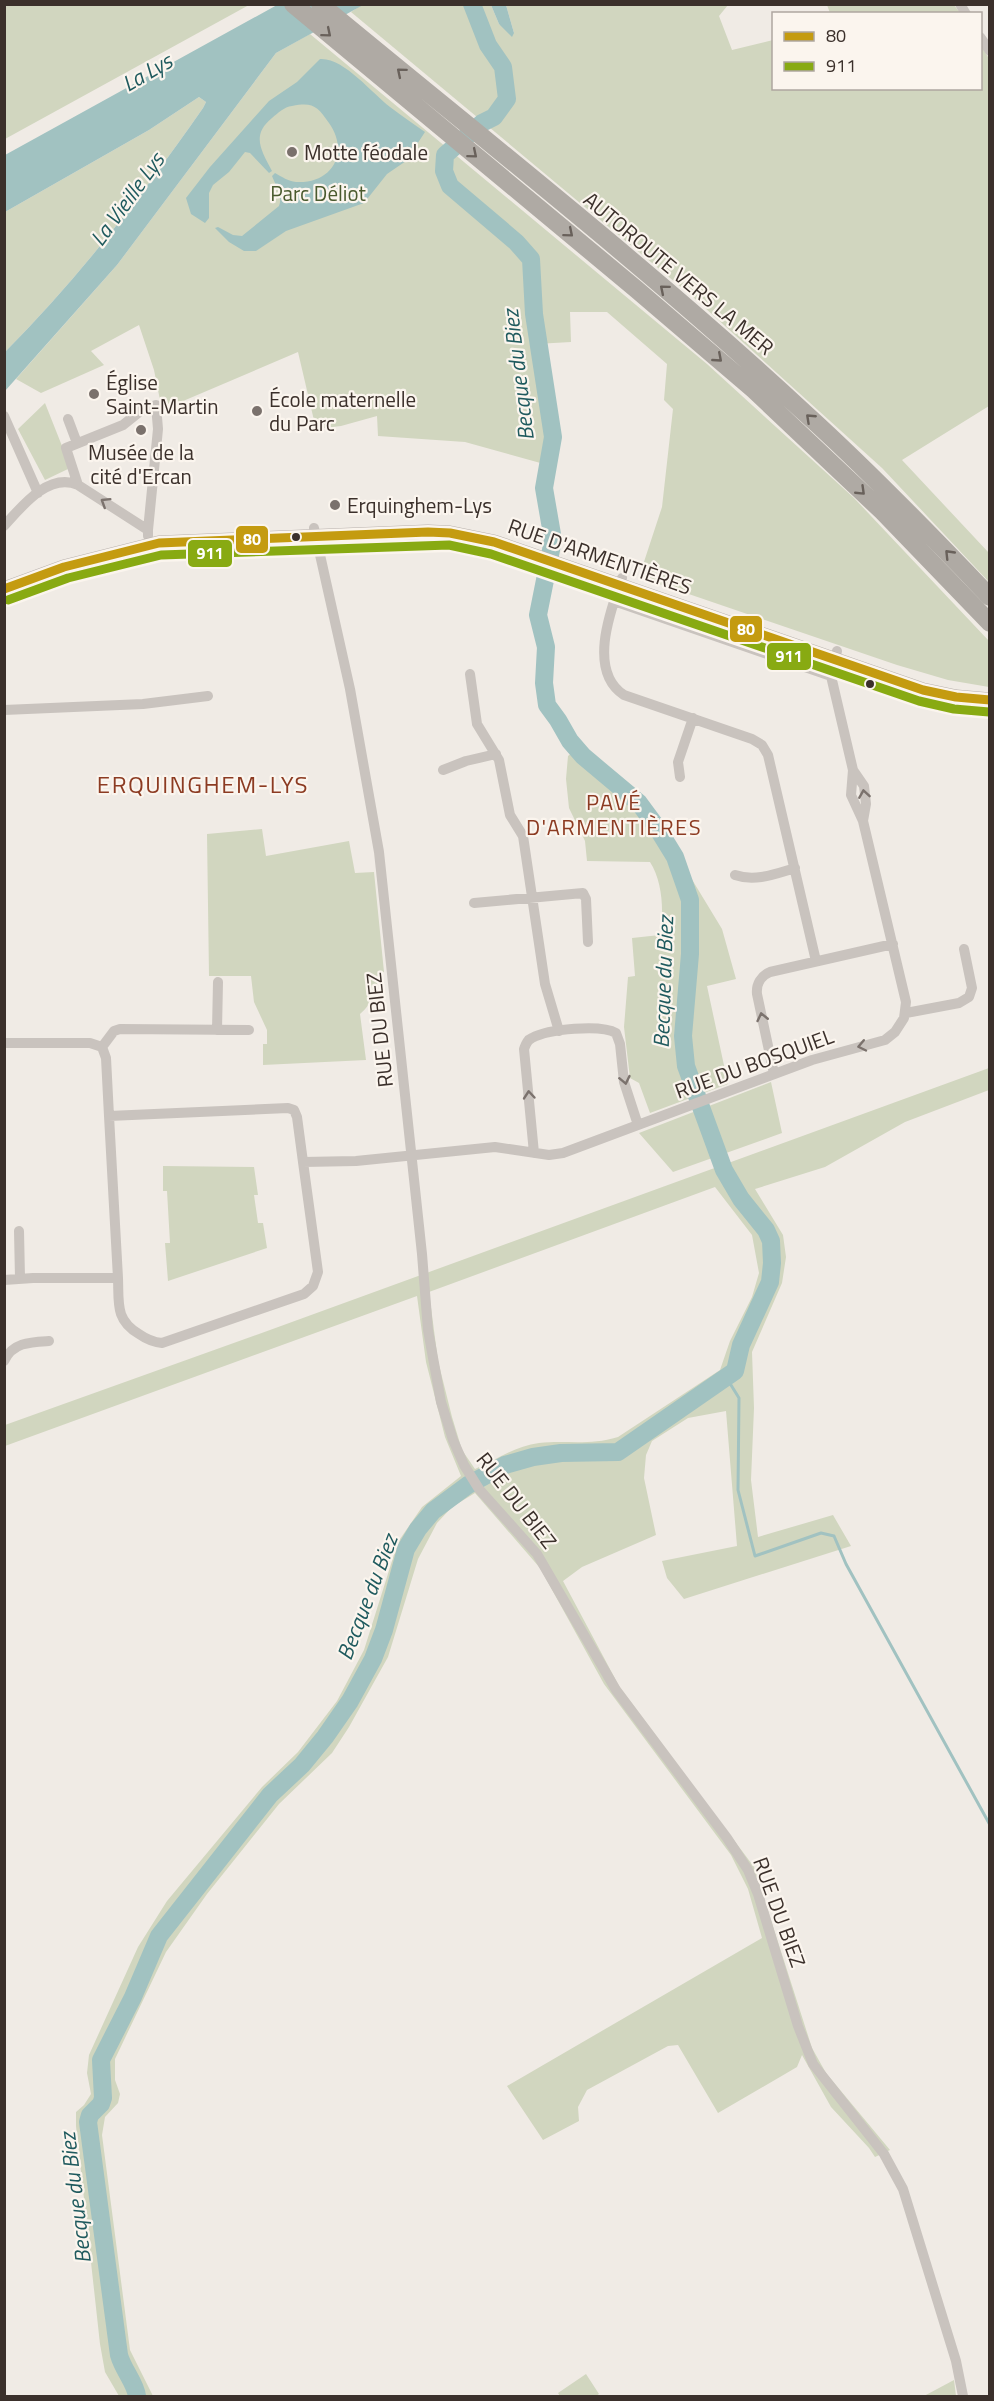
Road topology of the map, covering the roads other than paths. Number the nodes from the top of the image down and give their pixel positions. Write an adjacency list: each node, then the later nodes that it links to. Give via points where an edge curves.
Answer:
1 (293, 4): 3 (highway, one-way to 3)
2 (320, 4): 3 (highway, AUTOROUTE VERS LA MER, one-way to 2)
3 (529, 188): 15 (highway, AUTOROUTE VERS LA MER, one-way to 3, via 800,408 679,301); 17 (highway, one-way to 17, via 770,405)
4 (4, 416): 8 (street)
5 (68, 419): 6 (street)
6 (77, 443): 7 (street, via 66,448); 11 (street, via 123,425 143,409 156,405 158,429)
7 (78, 485): 8 (street, via 57,483); 11 (street, one-way to 7)
8 (38, 493): 9 (street)
9 (4, 526)
10 (315, 532): 11 (main road, RUE D'ARMENTIÈRES); 13 (main road, RUE D'ARMENTIÈRES, via 450,525 488,533); 48 (street, RUE DU BIEZ, via 379,852)
11 (148, 537): 12 (main road, via 70,556); 14 (main road)
12 (4, 580)
13 (621, 581): 16 (street); 18 (main road, RUE D'ARMENTIÈRES)
14 (4, 589)
15 (990, 597)
16 (614, 601): 20 (street, RUE D'ARMENTIÈRES); 25 (street, via 604,644 608,672 615,687 624,694)
17 (990, 623)
18 (836, 656): 20 (street); 21 (main road, RUE D'ARMENTIÈRES, via 939,685); 23 (main road, RUE D'ARMENTIÈRES, via 923,690)
19 (470, 674): 26 (street, via 477,724)
20 (831, 676): 34 (street, via 853,770 864,786 863,821)
21 (990, 693)
22 (208, 696): 24 (street, via 143,704)
23 (990, 700)
24 (4, 710)
25 (693, 718): 28 (street, via 679,757); 29 (street, via 764,748)
26 (496, 754): 27 (street); 31 (street, via 510,815 523,836)
27 (443, 770)
28 (680, 777)
29 (795, 868): 30 (street, via 757,878); 36 (street)
30 (735, 875)
31 (533, 897): 32 (street); 33 (street, via 585,894); 41 (street, via 545,984)
32 (474, 903)
33 (588, 942)
34 (893, 944): 36 (street); 38 (street)
35 (964, 949): 38 (street, via 972,988 969,997 959,1003)
36 (816, 961): 44 (street, one-way to 36, via 757,986 770,972)
37 (218, 982): 39 (street)
38 (906, 1013): 44 (street, RUE DU BOSQUIEL, one-way to 44, via 899,1028 885,1040)
39 (217, 1030): 40 (street); 43 (street, via 120,1029)
40 (249, 1030)
41 (559, 1031): 46 (street, one-way to 46, via 598,1028 616,1033 621,1044 624,1082); 47 (street, one-way to 41, via 525,1045 535,1036)
42 (4, 1043): 43 (street, via 90,1043)
43 (102, 1047): 45 (street, via 106,1053)
44 (774, 1074): 46 (street, RUE DU BOSQUIEL)
45 (109, 1116): 49 (street, via 288,1108 297,1117); 52 (street)
46 (638, 1125): 47 (street, RUE DU BOSQUIEL, via 563,1153)
47 (534, 1153): 48 (street, RUE DU BOSQUIEL, via 495,1147)
48 (411, 1156): 49 (street, RUE DU BOSQUIEL); 56 (street, RUE DU BIEZ, via 427,1320 450,1431 479,1489 537,1554 613,1685 748,1870 813,2064 884,2154 903,2189 952,2345)
49 (303, 1162): 52 (street, via 318,1272 308,1292 162,1343 131,1330 123,1322)
50 (19, 1231): 51 (street)
51 (20, 1278): 52 (street); 53 (street)
52 (118, 1278)
53 (4, 1280)
54 (49, 1341): 55 (street, via 17,1347)
55 (4, 1361)
56 (963, 2397)

